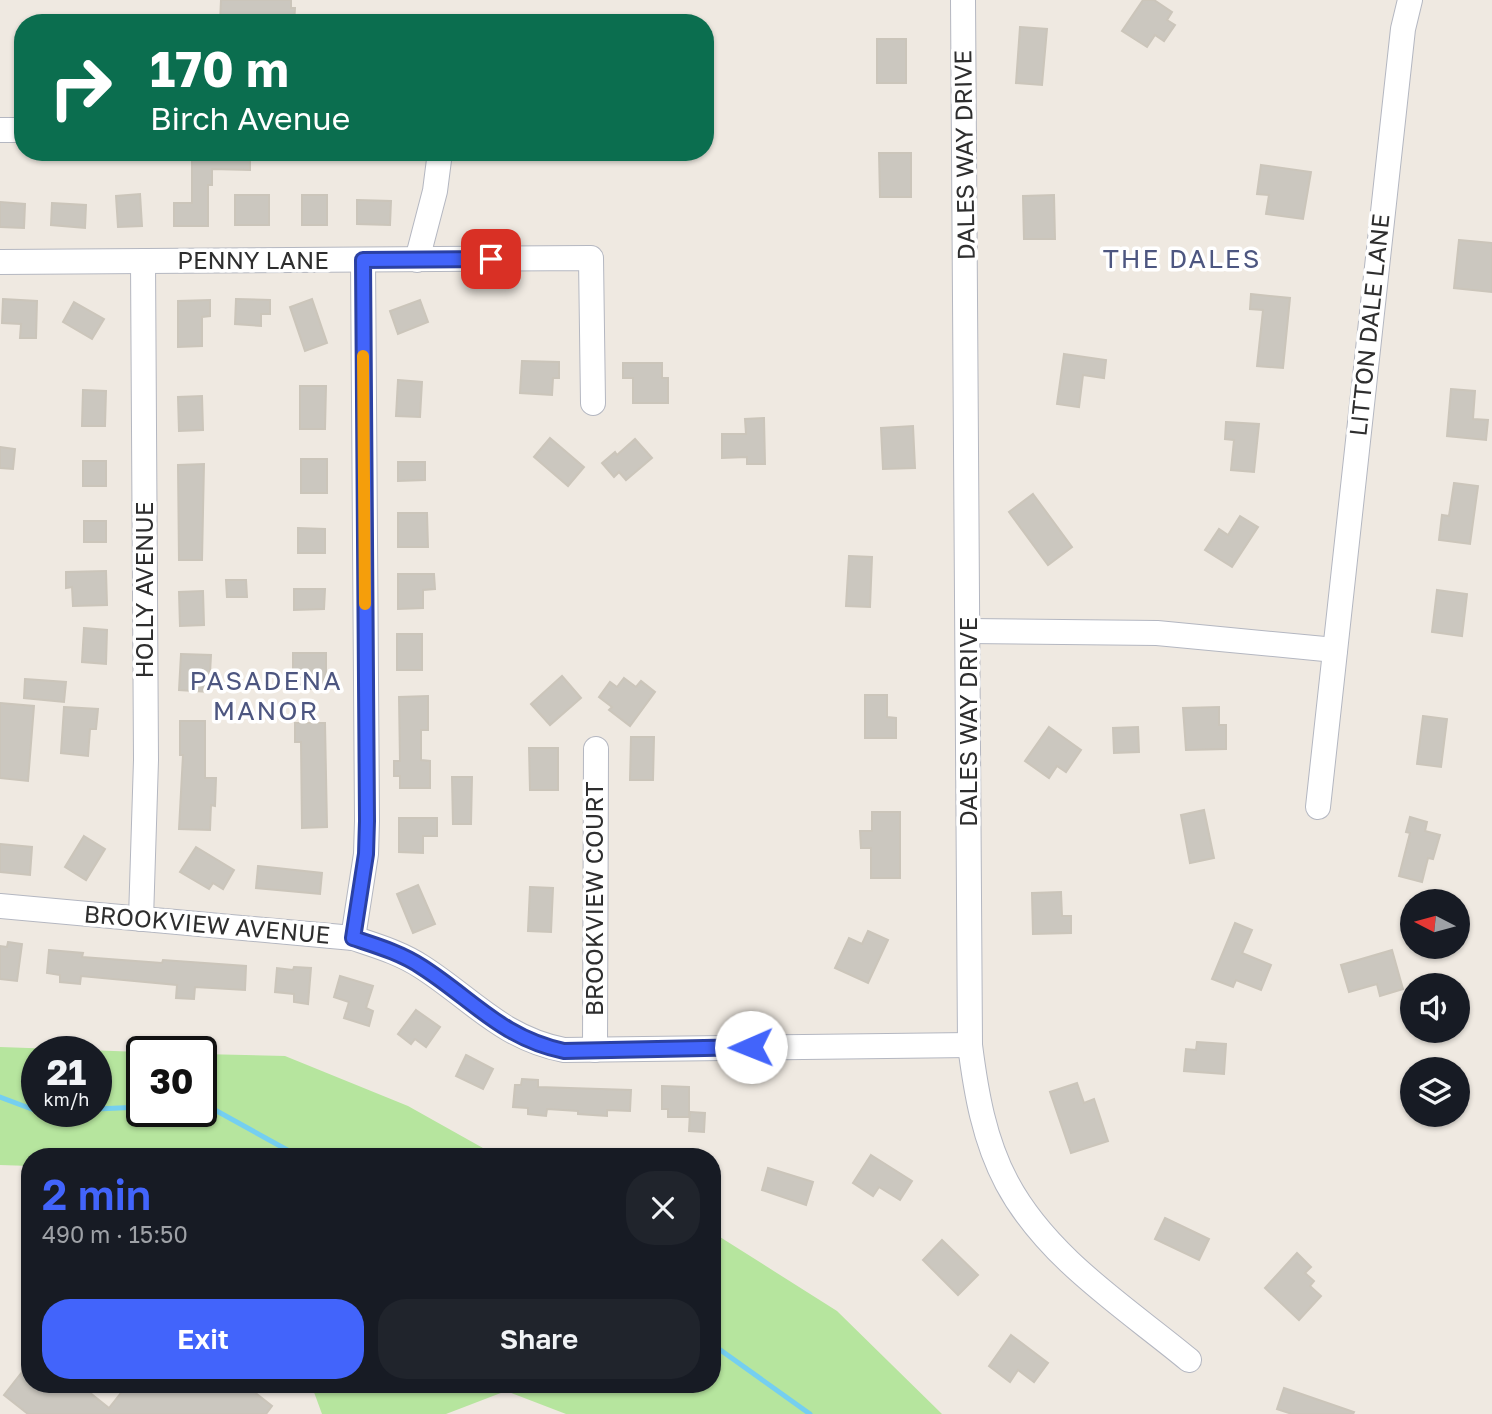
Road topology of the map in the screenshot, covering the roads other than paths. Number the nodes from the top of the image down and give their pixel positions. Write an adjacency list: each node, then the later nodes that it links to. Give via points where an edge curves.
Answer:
1 (963, 0): 9 (street, DALES WAY DRIVE)
2 (1410, 0): 10 (street, LITTON DALE LANE, via 1403,29)
3 (439, 161): 5 (street)
4 (363, 260): 5 (street, PENNY LANE); 6 (street, PENNY LANE); 15 (street, via 367,821)
5 (417, 260): 8 (street, PENNY LANE, via 591,258)
6 (143, 261): 7 (street, PENNY LANE); 14 (street, HOLLY AVENUE, via 146,761)
7 (0, 262)
8 (593, 403)
9 (969, 631): 10 (street, via 1157,633); 16 (street, DALES WAY DRIVE)
10 (1335, 650): 12 (street, LITTON DALE LANE)
11 (596, 748): 17 (street, BROOKVIEW COURT)
12 (1318, 807)
13 (0, 906): 14 (street, BROOKVIEW AVENUE)
14 (141, 919): 15 (street, BROOKVIEW AVENUE)
15 (353, 938): 17 (street, BROOKVIEW AVENUE, via 420,965 507,1030 529,1041 564,1051)
16 (971, 1045): 17 (street, BROOKVIEW AVENUE); 18 (street, DALES WAY DRIVE, via 975,1091 995,1156 1024,1209 1070,1262)
17 (595, 1050)
18 (1189, 1360)

